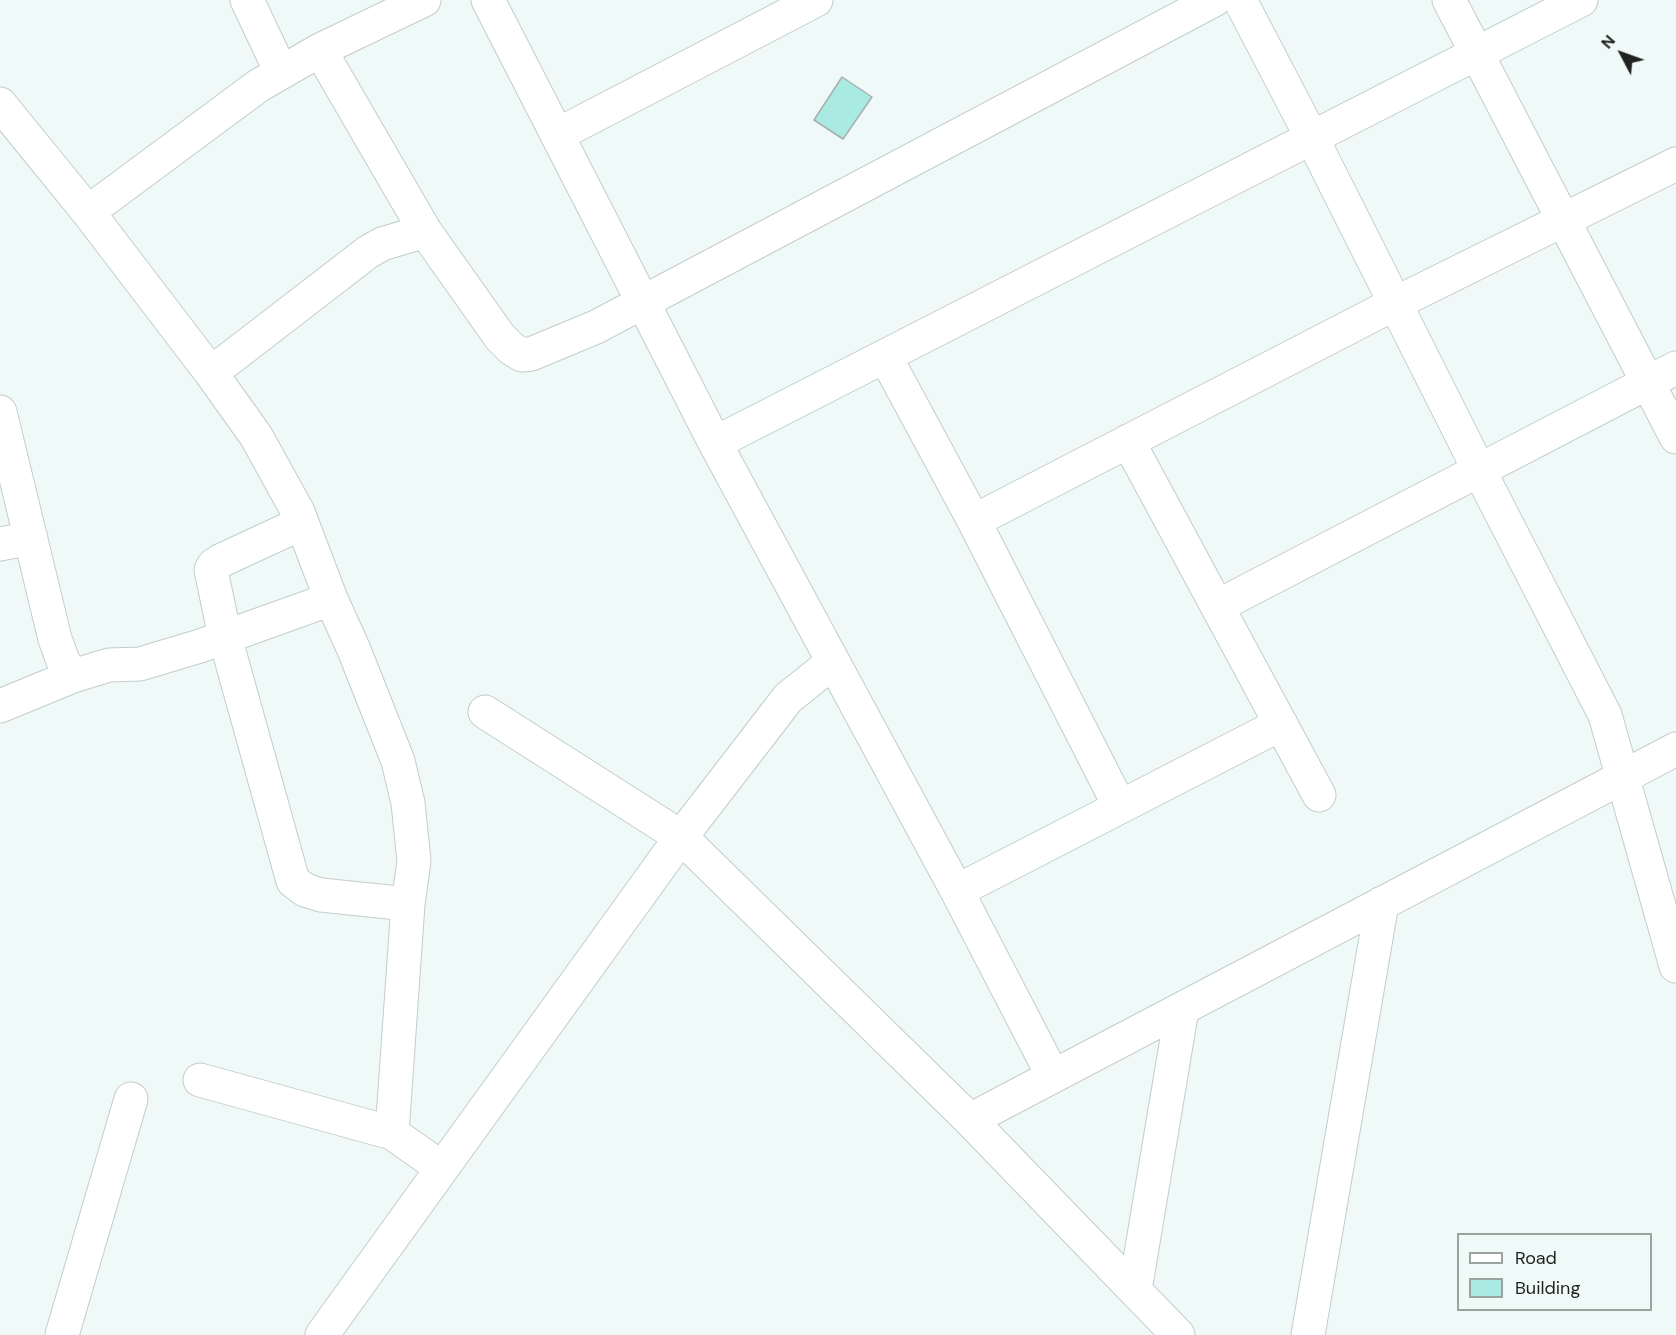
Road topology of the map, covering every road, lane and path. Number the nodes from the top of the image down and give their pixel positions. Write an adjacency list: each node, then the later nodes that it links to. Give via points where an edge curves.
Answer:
1 (247, 0): 11 (street)
2 (424, 0): 9 (street)
3 (488, 0): 13 (street)
4 (816, 0): 13 (street)
5 (1214, 0): 19 (street)
6 (1240, 0): 14 (street)
7 (1449, 0): 10 (street)
8 (1581, 0): 10 (street)
9 (321, 50): 11 (street); 18 (street)
10 (1477, 53): 14 (street); 17 (street)
11 (281, 72): 16 (street)
12 (0, 104): 16 (street)
13 (557, 135): 19 (street)
14 (1312, 138): 20 (street); 21 (street)
15 (1676, 164): 17 (street)
16 (88, 212): 23 (street)
17 (1563, 220): 20 (street); 24 (street)
18 (425, 231): 19 (street, via 500,337 518,353 531,354 596,327); 23 (street, via 368,252)
19 (642, 302): 28 (street)
20 (1396, 303): 27 (street); 29 (street)
21 (885, 356): 28 (street); 30 (street)
22 (1676, 368): 24 (street)
23 (211, 373): 31 (street, via 256,436)
24 (1648, 382): 26 (street); 29 (street)
25 (0, 412): 32 (street)
26 (1676, 437)
27 (1128, 441): 30 (street); 34 (street)
28 (715, 443): 37 (street)
29 (1479, 470): 34 (street); 44 (street, via 1605,715)
30 (974, 521): 46 (street)
31 (302, 523): 33 (street); 35 (street, via 214,565 212,580)
32 (16, 541): 36 (street)
33 (331, 599): 35 (street); 50 (street, via 398,761 408,803 414,861)
34 (1218, 606): 42 (street)
35 (225, 637): 38 (street, via 140,664); 50 (street, via 293,881 321,895)
36 (55, 639): 38 (street); 39 (street, via 63,662)
37 (832, 662): 47 (street, via 788,698); 48 (street)
38 (110, 665): 39 (street)
39 (74, 676): 40 (street)
40 (0, 706)
41 (485, 712): 47 (street)
42 (1281, 724): 45 (street); 46 (street)
43 (1676, 749): 44 (street)
44 (1623, 777): 49 (street); 51 (street)
45 (1319, 795)
46 (1120, 807): 48 (street)
47 (681, 837): 56 (street); 58 (street)
48 (957, 891): 53 (street)
49 (1382, 903): 52 (street); 63 (street)
50 (408, 904): 57 (street)
51 (1676, 966)
52 (1182, 1009): 53 (street); 59 (street)
53 (1053, 1076): 56 (street)
54 (200, 1080): 57 (street)
55 (131, 1099): 60 (street)
56 (970, 1120): 59 (street)
57 (392, 1133): 58 (street)
58 (442, 1167): 61 (street)
59 (1135, 1290): 62 (street)
60 (62, 1335)
61 (322, 1335)
62 (1178, 1335)
63 (1308, 1335)

